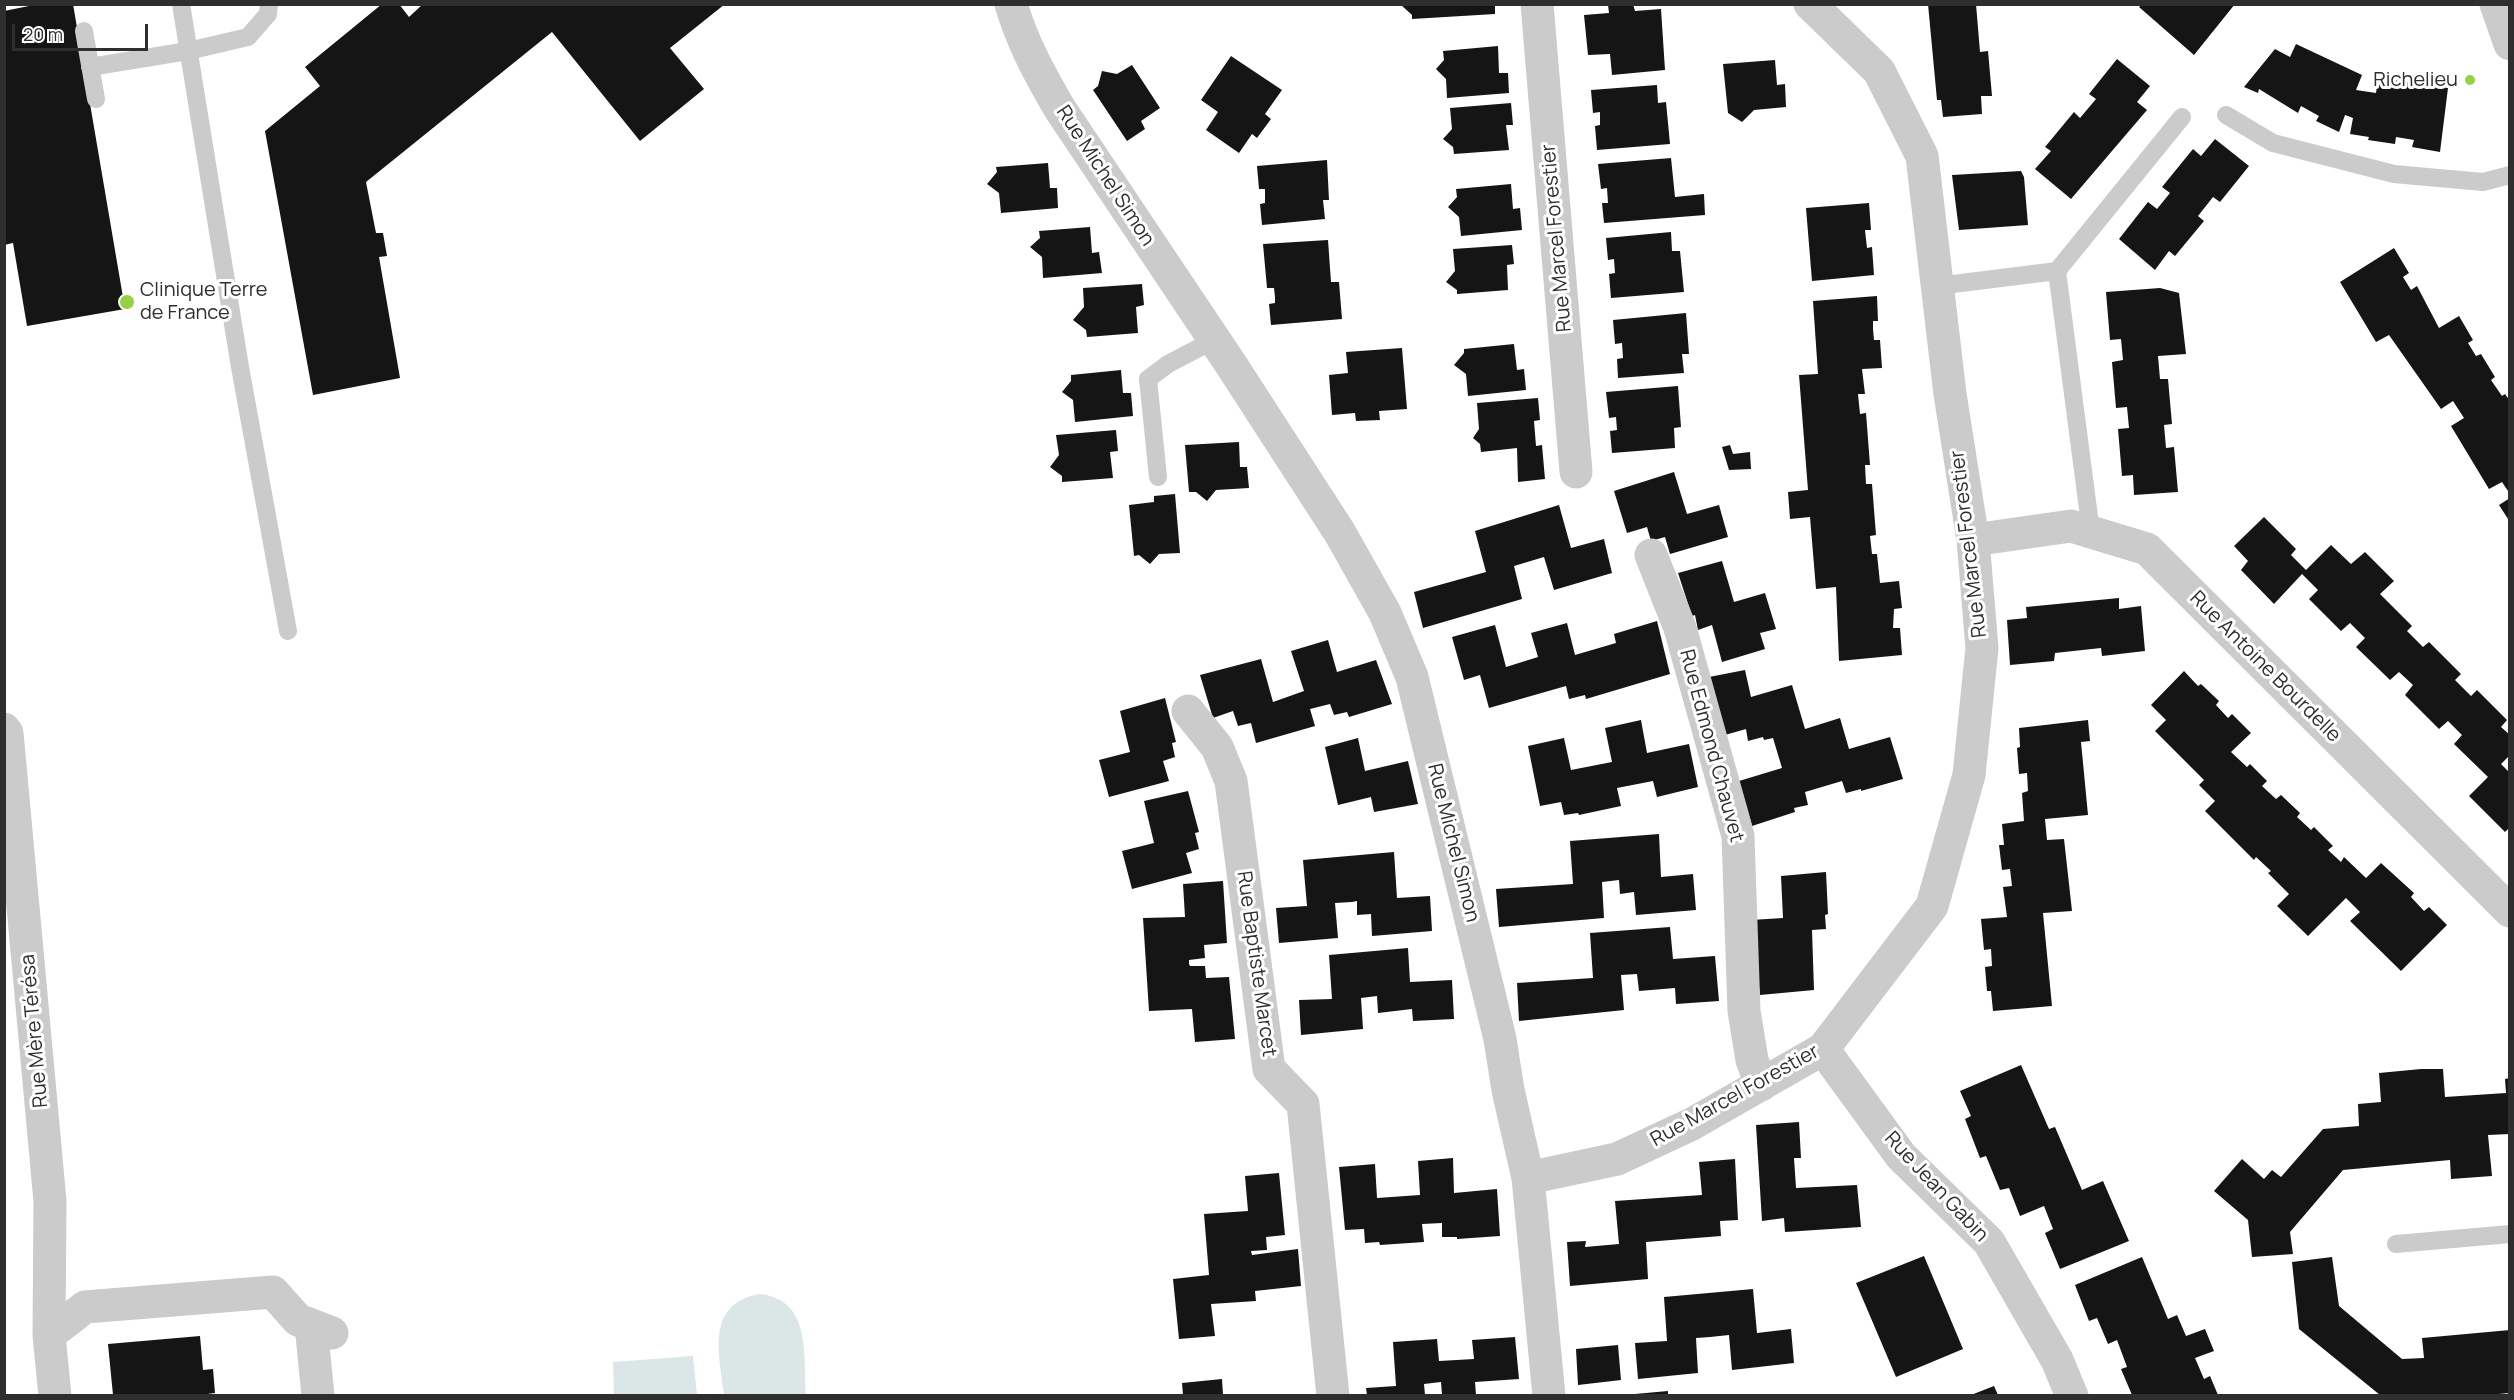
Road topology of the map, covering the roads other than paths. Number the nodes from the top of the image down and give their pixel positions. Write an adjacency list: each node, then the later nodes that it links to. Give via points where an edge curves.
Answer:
1 (181, 4): 9 (lane)
2 (269, 4): 9 (lane, via 268,14 248,37)
3 (1011, 4): 17 (street, Rue Michel Simon, via 1015,23 1060,110)
4 (1537, 4): 18 (street, Rue Marcel Forestier)
5 (1809, 4): 16 (street, Rue Marcel Forestier, via 1879,70 1922,156)
6 (2496, 4): 8 (street)
7 (84, 31): 10 (lane)
8 (2510, 44)
9 (188, 51): 10 (lane); 23 (lane)
10 (90, 68): 11 (lane)
11 (96, 99)
12 (2226, 116): 14 (lane, via 2273,143 2394,174 2483,182)
13 (2182, 117): 15 (lane)
14 (2510, 175)
15 (2057, 271): 16 (lane); 20 (lane)
16 (1937, 286): 21 (street, Rue Marcel Forestier)
17 (1214, 340): 19 (lane, via 1148,379); 29 (street, Rue Michel Simon, via 1340,533 1385,613 1412,677 1500,1039)
18 (1576, 472)
19 (1158, 477)
20 (2091, 532): 21 (street, Rue Antoine Bourdelle, via 2071,526); 26 (street, Rue Antoine Bourdelle, via 2147,549)
21 (1973, 540): 27 (street, Rue Marcel Forestier, via 1982,648 1969,775 1932,906)
22 (1651, 555): 28 (street, Rue Edmond Chauvet, via 1680,628 1738,836 1744,1011 1752,1060)
23 (288, 631)
24 (1188, 711): 35 (street, Rue Baptiste Marcet, via 1217,747 1231,781 1269,1069 1303,1104)
25 (4, 729): 32 (street, Rue Mère Térésa, via 8,733 50,1201)
26 (2510, 911)
27 (1823, 1049): 28 (street, Rue Marcel Forestier); 37 (street, Rue Jean Gabin, via 1901,1156 1989,1242)
28 (1761, 1085): 29 (street, Rue Marcel Forestier, via 1692,1124 1617,1159)
29 (1528, 1178): 36 (street, Rue Michel Simon)
30 (2510, 1234): 31 (lane)
31 (2397, 1244)
32 (49, 1335): 33 (street, Rue Mère Térésa); 34 (street, via 85,1307 273,1292 298,1320 322,1329)
33 (55, 1395)
34 (318, 1395)
35 (1333, 1395)
36 (1549, 1395)
37 (2072, 1395)

